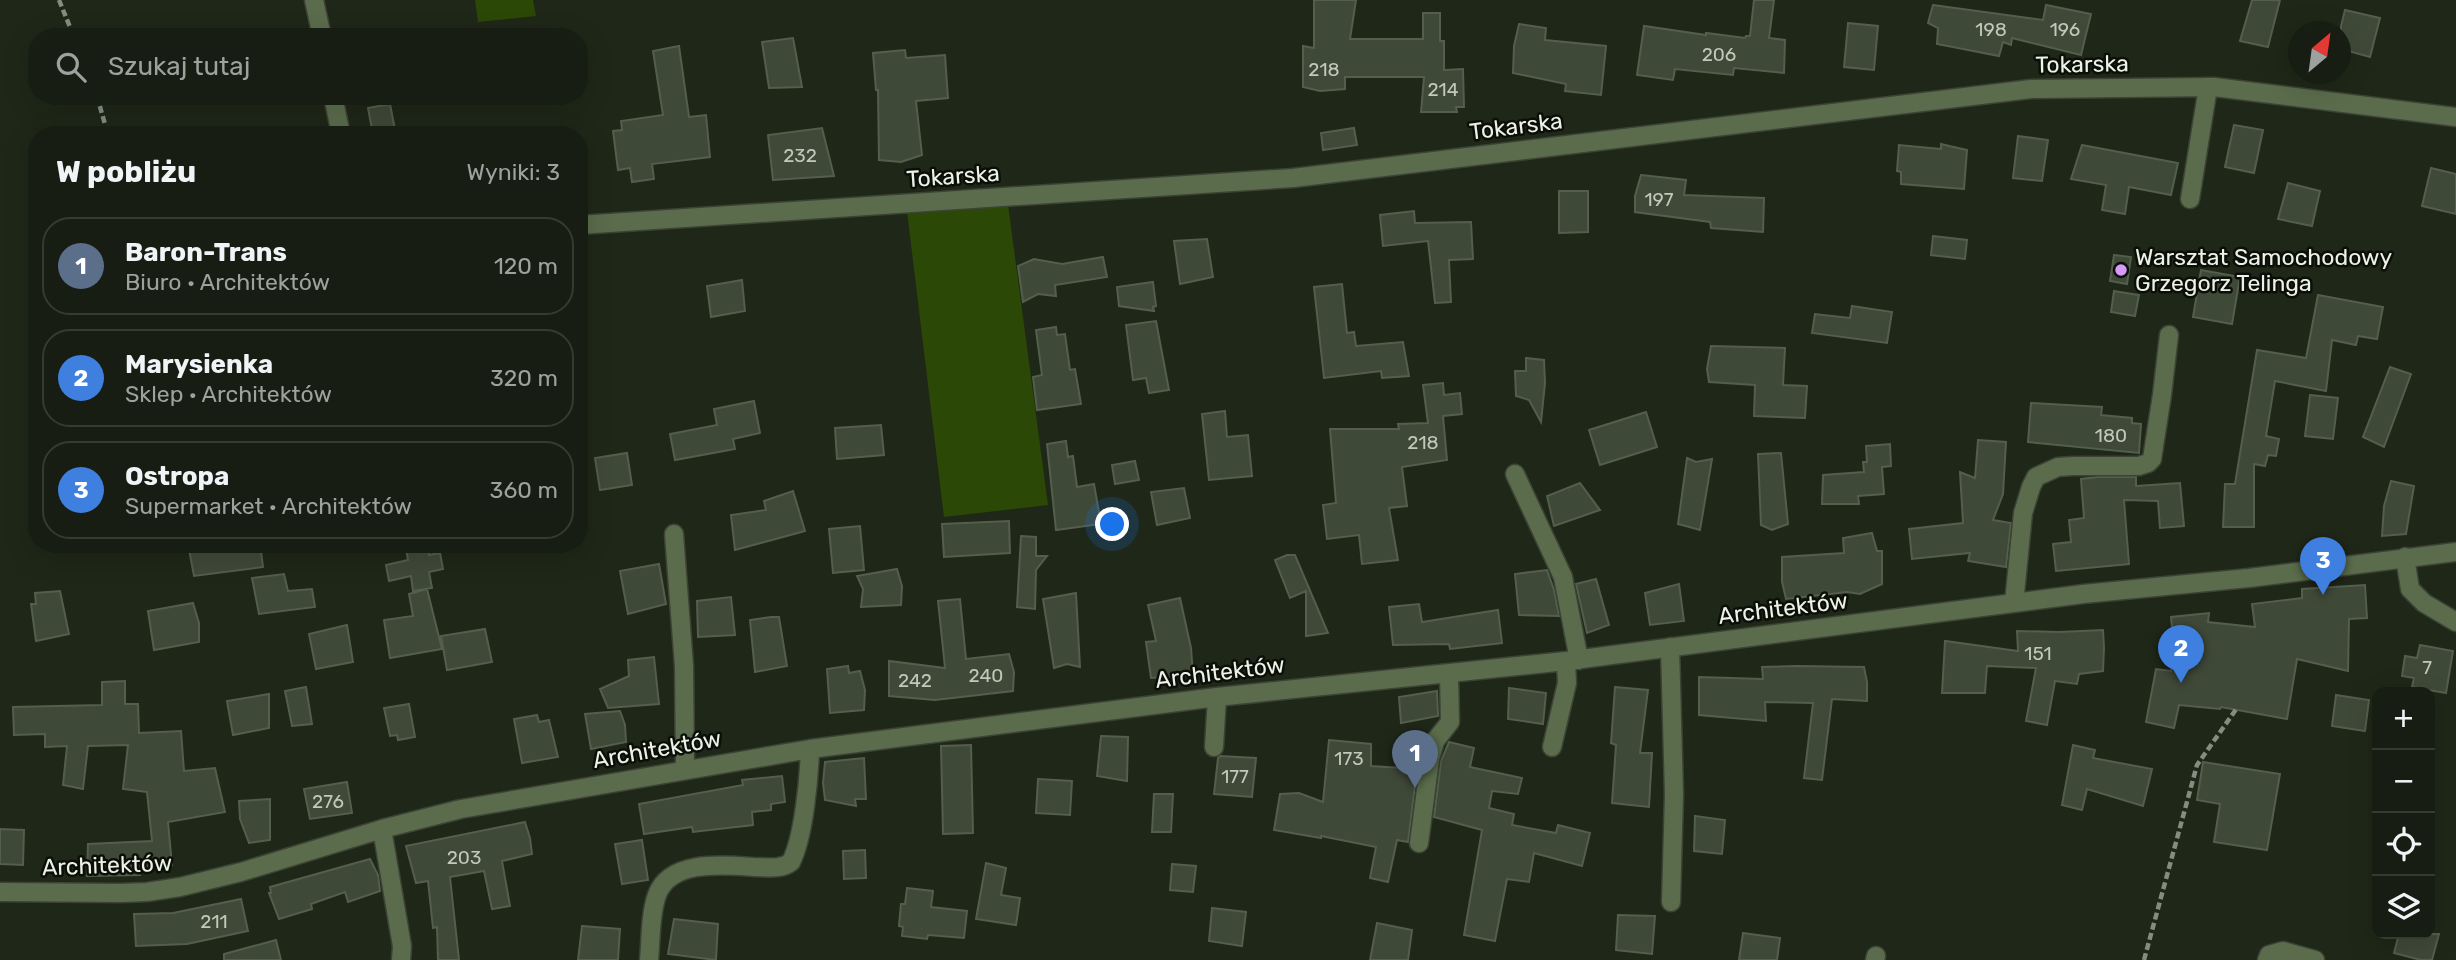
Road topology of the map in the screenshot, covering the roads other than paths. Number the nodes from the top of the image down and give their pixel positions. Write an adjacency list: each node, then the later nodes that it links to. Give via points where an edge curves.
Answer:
1 (314, 0): 2 (street)
2 (320, 28)
3 (2207, 87): 5 (street, Tokarska); 7 (street); 8 (street, Tokarska, via 2031,89 1293,178)
4 (335, 105): 6 (street)
5 (2456, 117)
6 (339, 126)
7 (2190, 199)
8 (588, 225)
9 (2169, 335): 14 (street, via 2152,459 2139,466 2058,467 2036,477 2023,513)
10 (1516, 474): 17 (street, via 1563,577)
11 (674, 534): 23 (street, via 684,666)
12 (2456, 552): 13 (street, Architektów)
13 (2405, 557): 14 (street, Architektów); 15 (street, via 2410,589)
14 (2014, 603): 16 (street, Architektów)
15 (2456, 622)
16 (1670, 647): 17 (street, Architektów); 27 (street)
17 (1572, 661): 18 (street, Architektów); 21 (street)
18 (1449, 674): 19 (street, Architektów); 25 (street, via 1450,722 1435,741 1430,759)
19 (1217, 696): 20 (street); 22 (street, Architektów)
20 (1214, 747)
21 (1552, 747)
22 (810, 749): 23 (street, Architektów); 29 (street, via 803,815 791,862 779,867 691,868 676,873 656,897)
23 (685, 769): 24 (street, Architektów, via 461,809)
24 (382, 829): 26 (street, Architektów, via 241,872 158,891); 28 (street)
25 (1419, 843)
26 (0, 892)
27 (1671, 902)
28 (401, 960)
29 (649, 960)
30 (2267, 960): 31 (street, via 2283,951)
31 (2315, 960)

